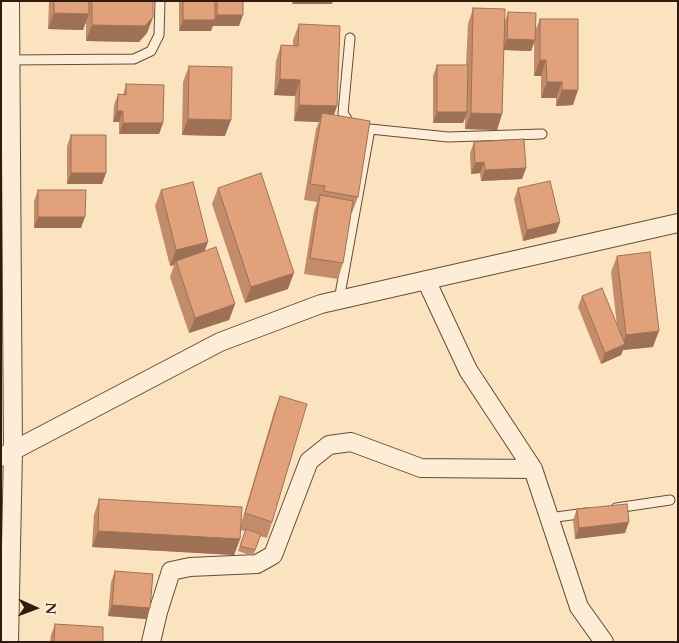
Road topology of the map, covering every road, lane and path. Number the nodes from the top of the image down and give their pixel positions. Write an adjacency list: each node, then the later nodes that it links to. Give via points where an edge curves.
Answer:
1 (10, 1): 4 (street)
2 (160, 1): 4 (lane, via 159,35 151,51 134,59)
3 (350, 38): 5 (lane, via 343,113 350,124)
4 (10, 60): 10 (street)
5 (370, 129): 6 (lane, via 448,137); 9 (lane)
6 (542, 134)
7 (678, 223): 8 (street)
8 (426, 280): 9 (street); 11 (street, via 468,370)
9 (339, 300): 10 (street, via 220,342)
10 (7, 454): 14 (street)
11 (533, 469): 13 (street); 15 (street, via 422,468 351,442 329,445 309,460 274,555 257,564 171,571)
12 (670, 500): 13 (lane)
13 (549, 518): 16 (street, via 579,607)
14 (9, 642)
15 (152, 642)
16 (604, 642)

